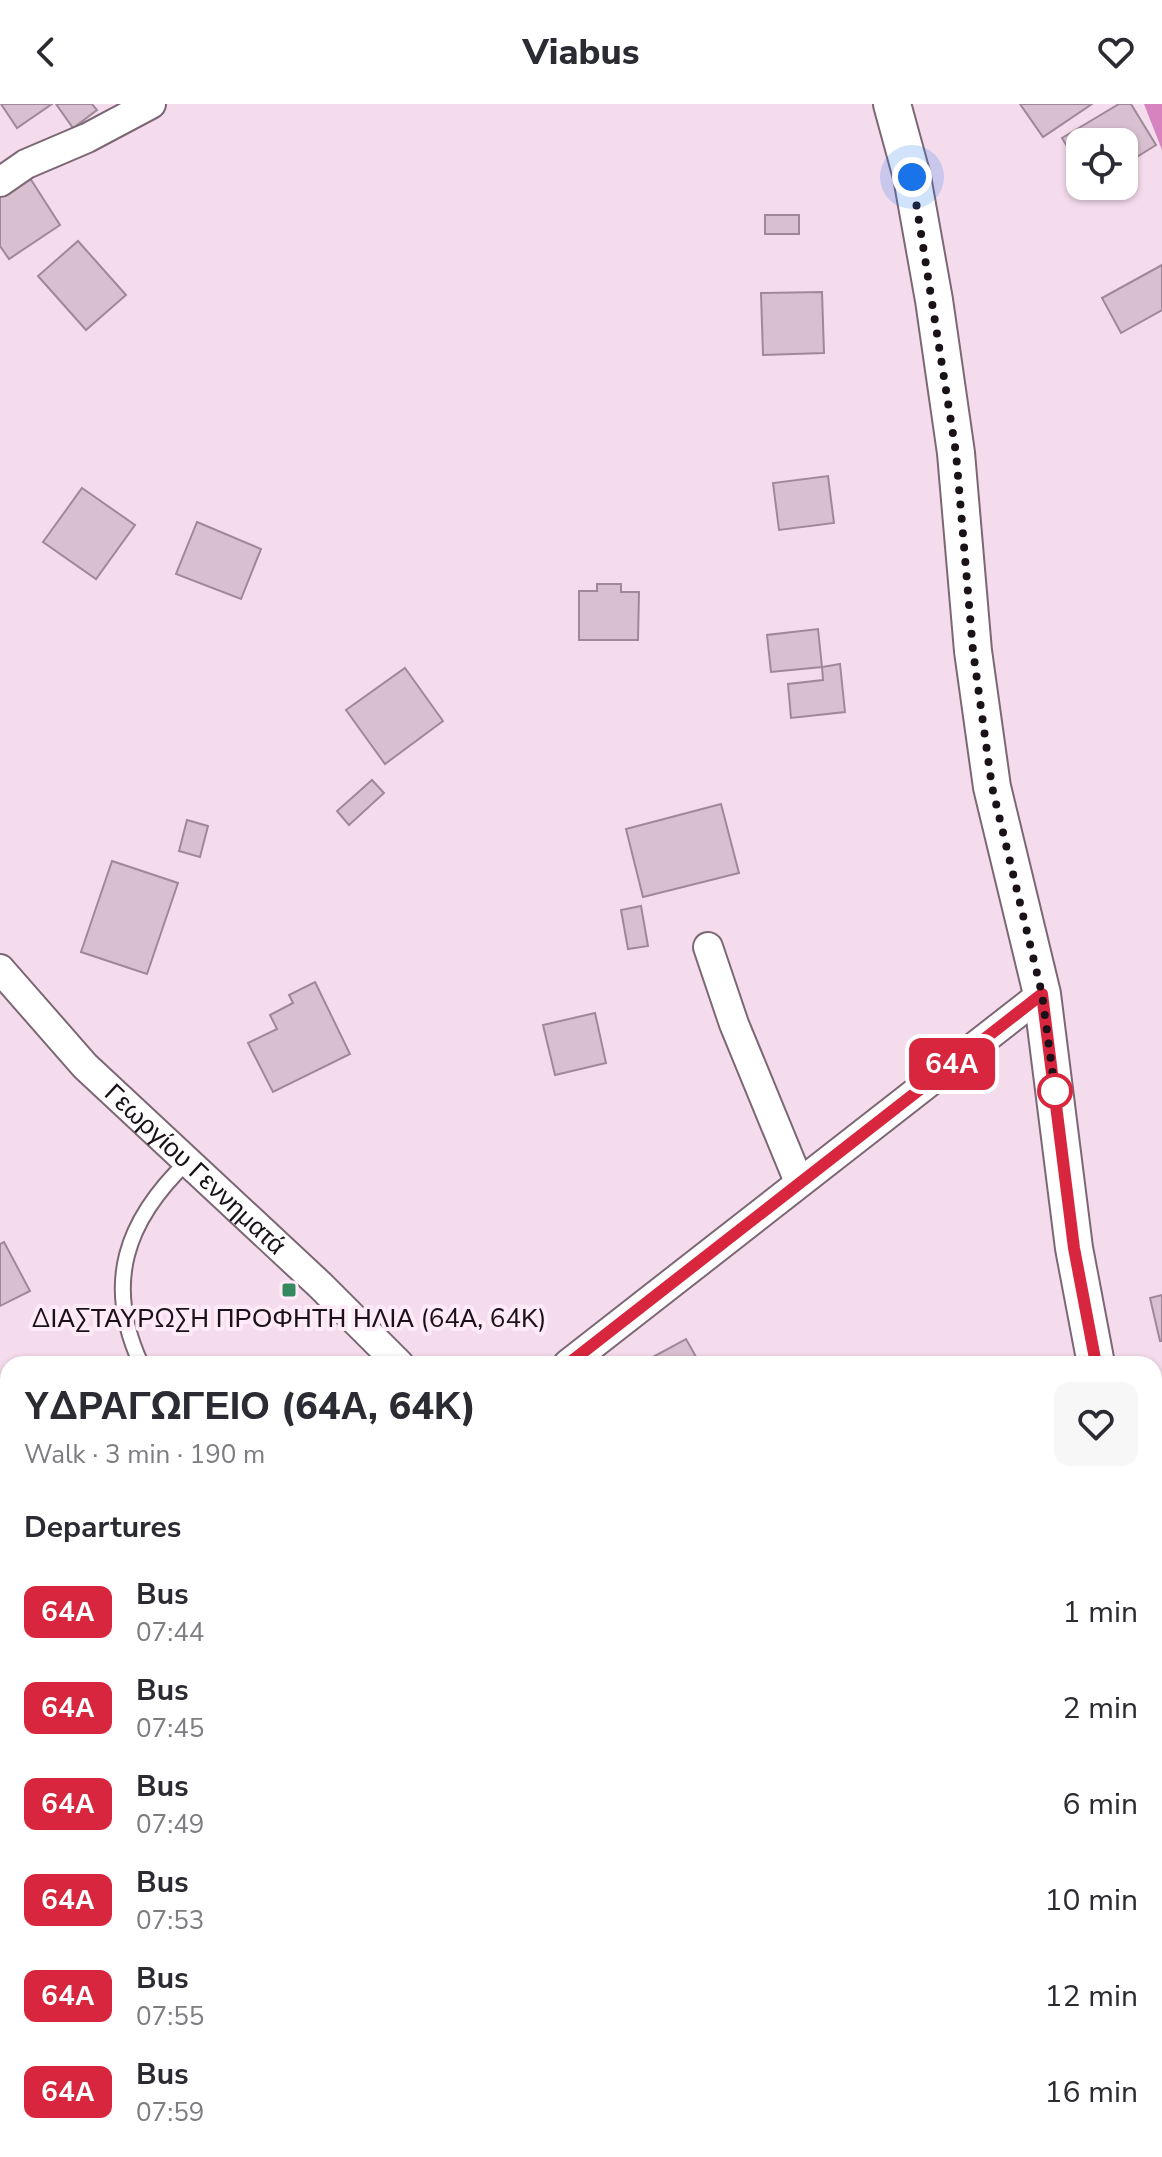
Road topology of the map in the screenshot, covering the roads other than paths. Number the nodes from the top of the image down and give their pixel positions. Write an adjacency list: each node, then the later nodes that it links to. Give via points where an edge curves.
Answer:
1 (151, 104): 3 (street, via 26,164)
2 (892, 104): 6 (street, via 912,177 943,361 992,787)
3 (0, 182)
4 (708, 947): 8 (street)
5 (0, 969): 7 (street, Γεωργίου Γεννηματά, via 85,1066)
6 (1042, 994): 8 (street); 12 (street, via 1074,1248)
7 (188, 1161): 9 (lane, via 150,1203 126,1253 122,1307); 10 (street, Γεωργίου Γεννηματά)
8 (799, 1182): 11 (street)
9 (137, 1356)
10 (391, 1356)
11 (578, 1356)
12 (1094, 1356)

